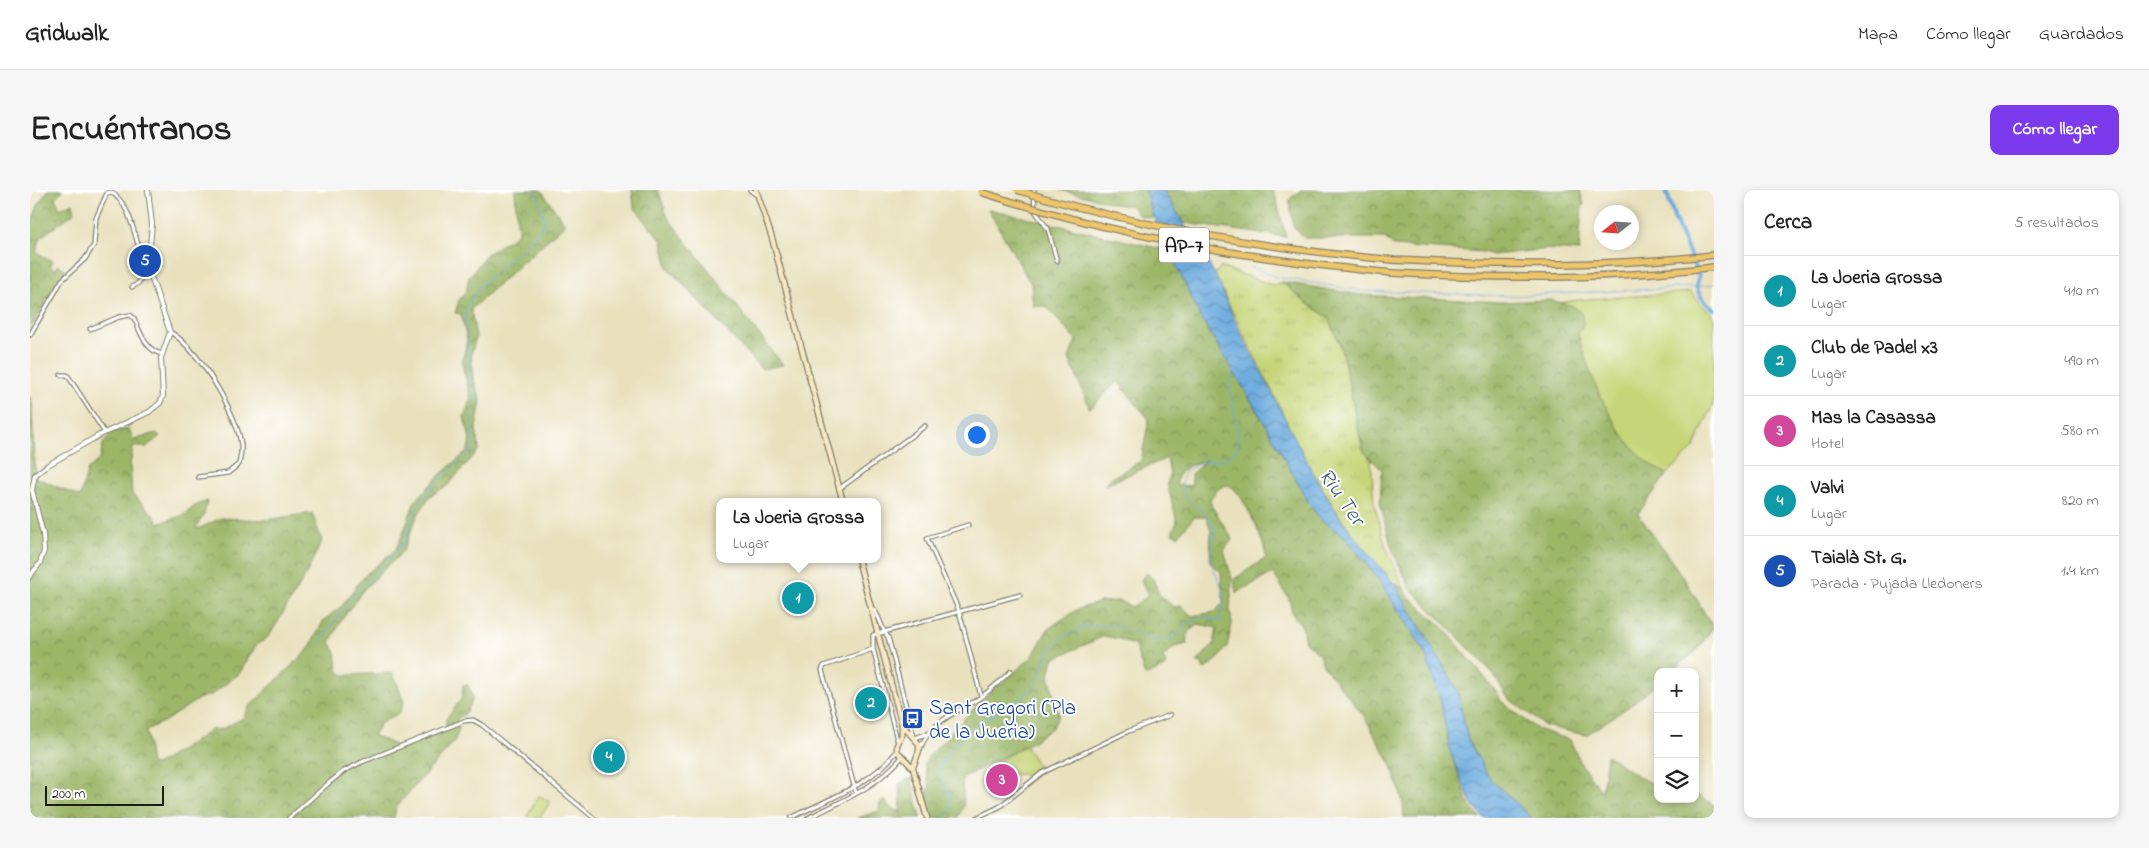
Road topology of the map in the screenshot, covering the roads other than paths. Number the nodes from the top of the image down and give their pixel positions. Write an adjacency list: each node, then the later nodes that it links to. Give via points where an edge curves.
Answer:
1 (148, 190): 8 (street, via 152,224)
2 (750, 190): 7 (street)
3 (756, 190): 7 (main road)
4 (975, 190): 13 (highway, AP-7, bridge, via 1056,215 1183,244 1278,261 1392,273 1559,277 1646,274)
5 (1017, 190): 10 (highway, AP-7, bridge, via 1184,232 1300,251 1394,260 1560,265)
6 (1034, 190): 12 (street, via 1035,211 1048,228)
7 (759, 196): 23 (main road)
8 (148, 250): 9 (street); 11 (street)
9 (142, 254): 11 (street); 17 (street, via 128,215 120,200 109,191 96,218 94,245 62,280)
10 (1714, 255)
11 (146, 259): 14 (street, via 142,278); 16 (street)
12 (1057, 261)
13 (1714, 267)
14 (132, 287)
15 (90, 329): 18 (street, via 130,315 149,347)
16 (170, 332): 18 (street); 22 (street, via 190,349 226,401 242,446 239,464 228,473)
17 (30, 335)
18 (162, 354): 21 (street, via 160,364 164,392 160,403 138,419)
19 (61, 375): 21 (street, via 67,375)
20 (925, 426): 23 (street)
21 (105, 433): 27 (street, via 48,465 34,478 33,494 44,546 40,564)
22 (198, 478)
23 (840, 489): 24 (main road)
24 (842, 498)
25 (968, 525): 29 (street, via 927,538)
26 (859, 563): 30 (main road)
27 (30, 576)
28 (1020, 595): 29 (street)
29 (959, 611): 30 (street); 33 (street)
30 (881, 632): 31 (street, via 873,635); 35 (main road); 37 (street, via 888,638)
31 (873, 648): 38 (street); 44 (street, via 824,666 822,670)
32 (1010, 671): 33 (street)
33 (982, 696): 36 (street, via 942,719)
34 (1170, 715): 51 (street, via 1042,773 999,807)
35 (902, 725): 37 (main road); 38 (main road)
36 (926, 734): 37 (street); 39 (street)
37 (913, 737): 38 (main road); 39 (main road)
38 (899, 741): 40 (main road)
39 (920, 749): 41 (main road)
40 (897, 751): 42 (main road); 44 (street, via 881,769)
41 (916, 756): 42 (main road); 43 (main road)
42 (904, 758): 43 (main road); 45 (street, via 882,778)
43 (913, 768): 46 (main road)
44 (854, 787): 45 (street); 49 (street)
45 (856, 793): 50 (street)
46 (926, 816)
47 (289, 818): 48 (street, via 344,771 389,749 468,720 482,725)
48 (594, 818)
49 (790, 818)
50 (808, 818)
51 (976, 818)

